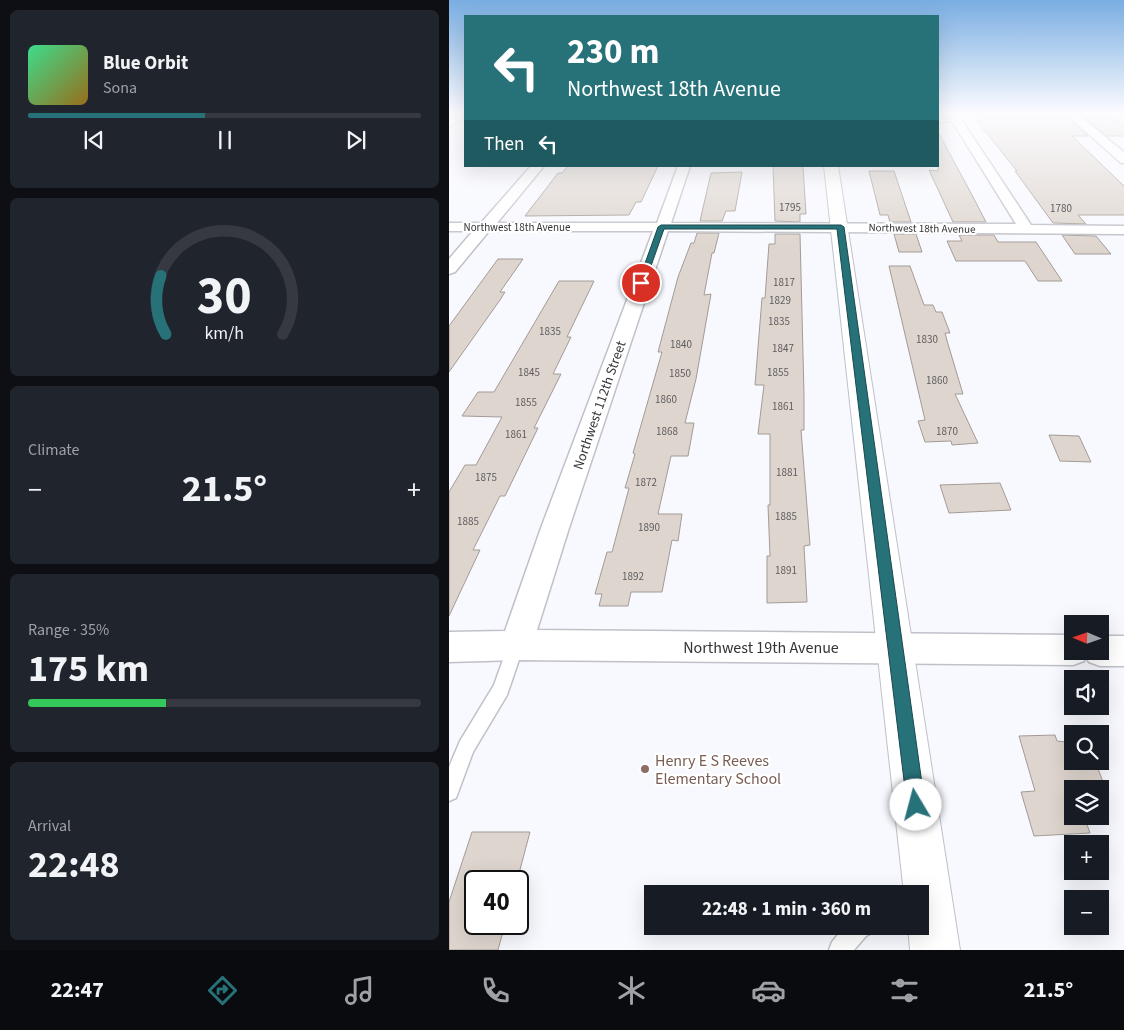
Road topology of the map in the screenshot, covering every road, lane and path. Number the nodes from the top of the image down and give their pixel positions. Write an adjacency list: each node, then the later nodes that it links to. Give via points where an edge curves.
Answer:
1 (981, 157): 9 (street)
2 (536, 167): 6 (street)
3 (684, 167): 7 (street, Northwest 112th Street)
4 (831, 167): 8 (street)
5 (449, 227): 6 (street, Northwest 18th Avenue)
6 (484, 227): 7 (street, Northwest 18th Avenue); 11 (street)
7 (661, 227): 8 (street, Northwest 18th Avenue); 12 (street, Northwest 112th Street)
8 (841, 227): 9 (street, Northwest 18th Avenue); 14 (street)
9 (1027, 230): 10 (street, Northwest 18th Avenue)
10 (1124, 230)
11 (449, 269)
12 (516, 645): 13 (street, Northwest 19th Avenue); 14 (street, Northwest 19th Avenue); 18 (lane, via 501,689 466,747)
13 (449, 646)
14 (895, 647): 15 (street, Northwest 19th Avenue); 19 (street)
15 (1064, 650)
16 (1109, 651): 17 (street)
17 (1124, 651)
18 (449, 791)
19 (923, 885)
20 (929, 922): 23 (street)
21 (854, 935): 22 (lane)
22 (840, 950)
23 (935, 950)

